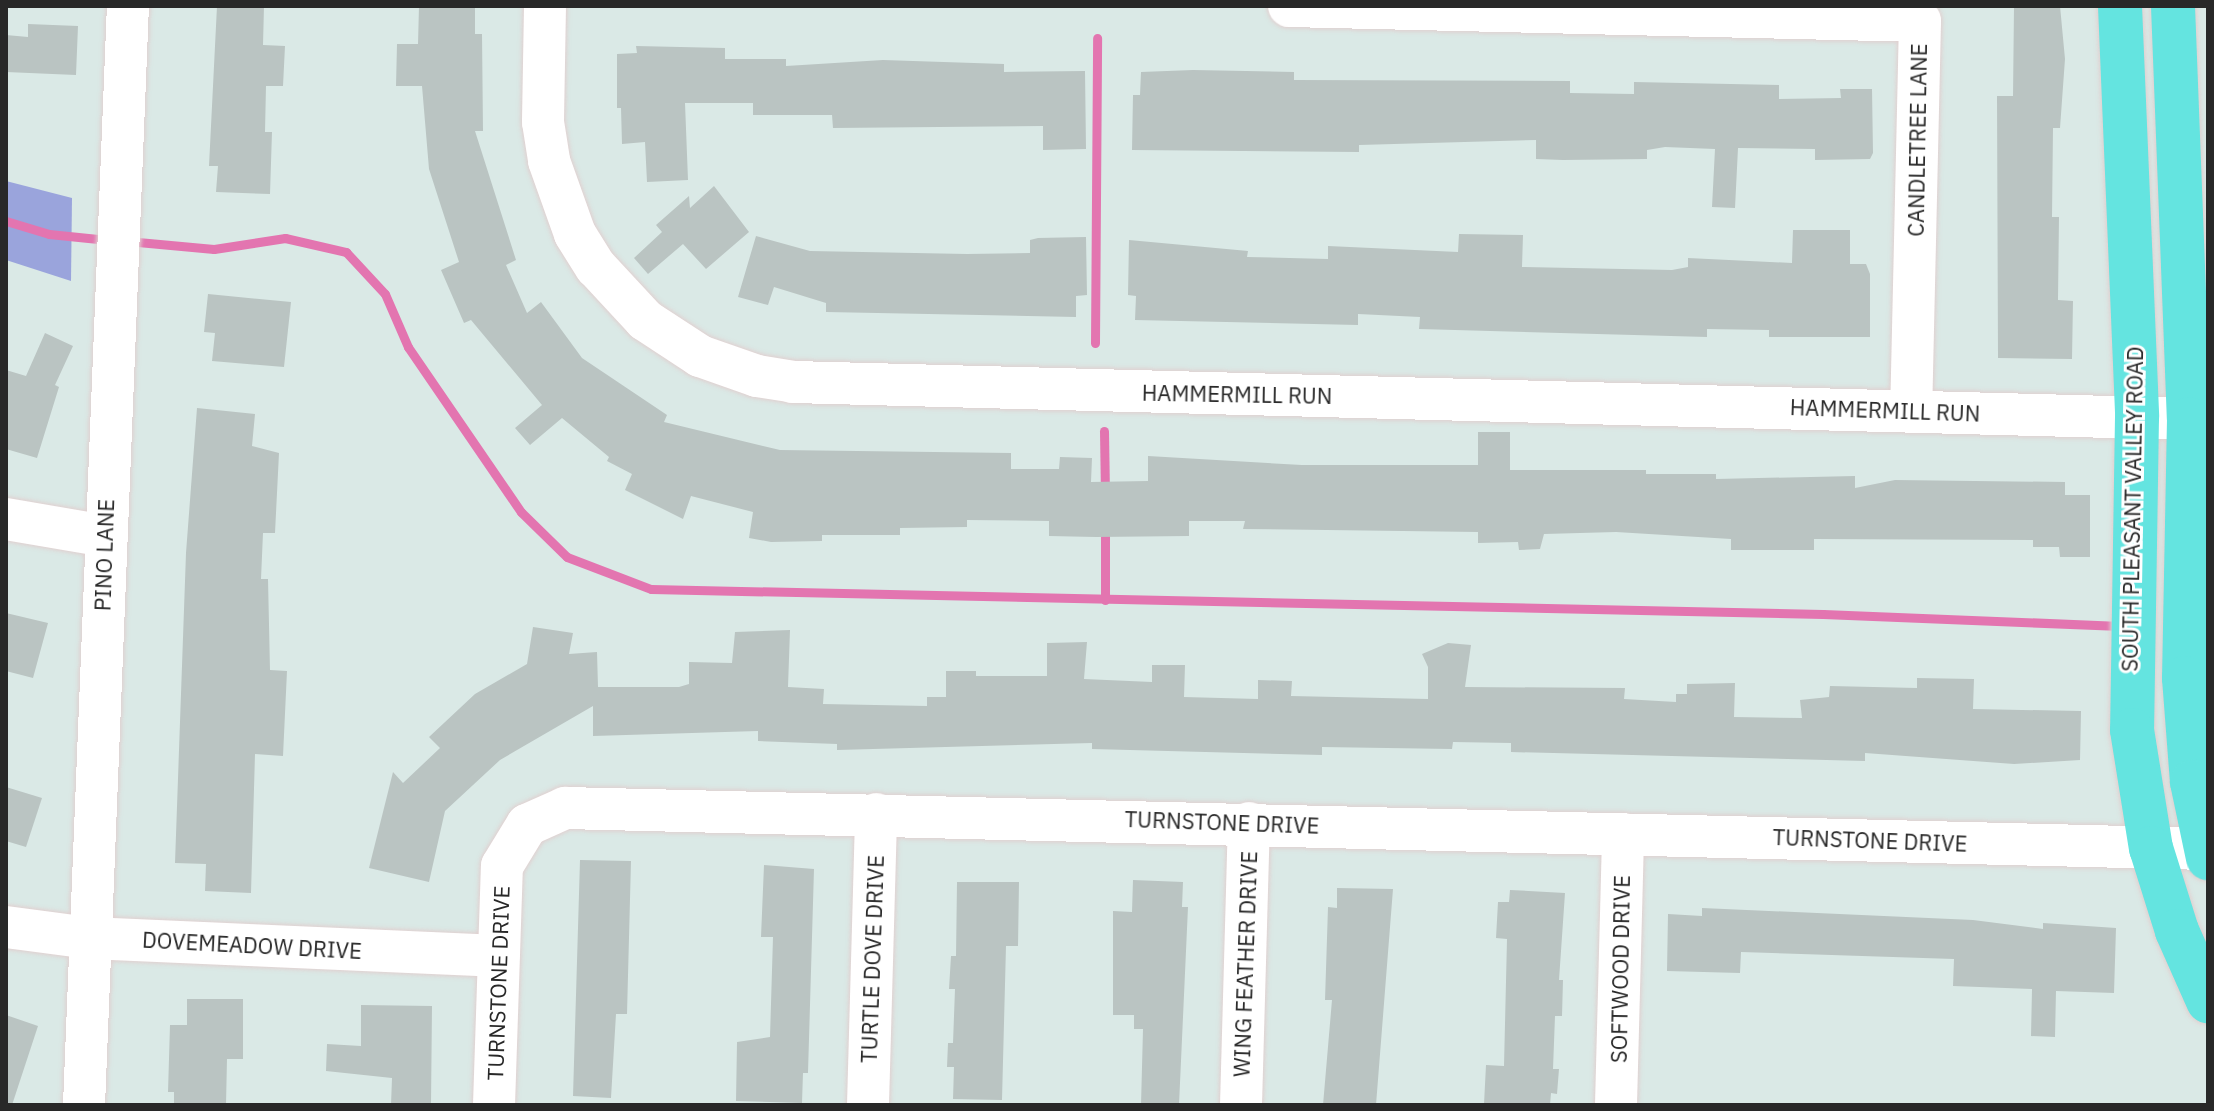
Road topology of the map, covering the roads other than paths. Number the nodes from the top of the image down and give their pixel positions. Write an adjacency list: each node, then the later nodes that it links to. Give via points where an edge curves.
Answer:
1 (128, 6): 10 (street, PINO LANE)
2 (545, 6): 6 (street, HAMMERMILL RUN, via 543,122 552,175 575,234 596,267 645,320 700,356 757,376 793,382)
3 (1289, 6): 6 (street, CANDLETREE LANE, via 1920,21)
4 (2120, 6): 7 (main road, SOUTH PLEASANT VALLEY ROAD)
5 (2173, 6): 8 (main road)
6 (1911, 411): 7 (street, HAMMERMILL RUN)
7 (2137, 417): 8 (street, HAMMERMILL RUN); 14 (main road, SOUTH PLEASANT VALLEY ROAD, via 2130,661 2134,748)
8 (2189, 419): 15 (main road, via 2184,662 2189,755)
9 (6, 519): 10 (street)
10 (105, 536): 17 (street, PINO LANE)
11 (876, 814): 12 (street, TURNSTONE DRIVE); 18 (street, TURNSTONE DRIVE, via 565,808 544,814 511,844 502,866); 22 (street, TURTLE DOVE DRIVE)
12 (1249, 823): 13 (street, TURNSTONE DRIVE); 23 (street, WING FEATHER DRIVE)
13 (1623, 834): 14 (street, TURNSTONE DRIVE); 24 (street, SOFTWOOD DRIVE)
14 (2151, 848): 15 (street, TURNSTONE DRIVE); 19 (main road, SOUTH PLEASANT VALLEY ROAD, via 2177,931)
15 (2207, 852)
16 (6, 927): 17 (street, DOVEMEADOW DRIVE)
17 (89, 938): 18 (street, DOVEMEADOW DRIVE); 20 (street, PINO LANE)
18 (499, 956): 21 (street, TURNSTONE DRIVE)
19 (2208, 1001)
20 (84, 1105)
21 (494, 1105)
22 (868, 1105)
23 (1241, 1105)
24 (1616, 1105)

